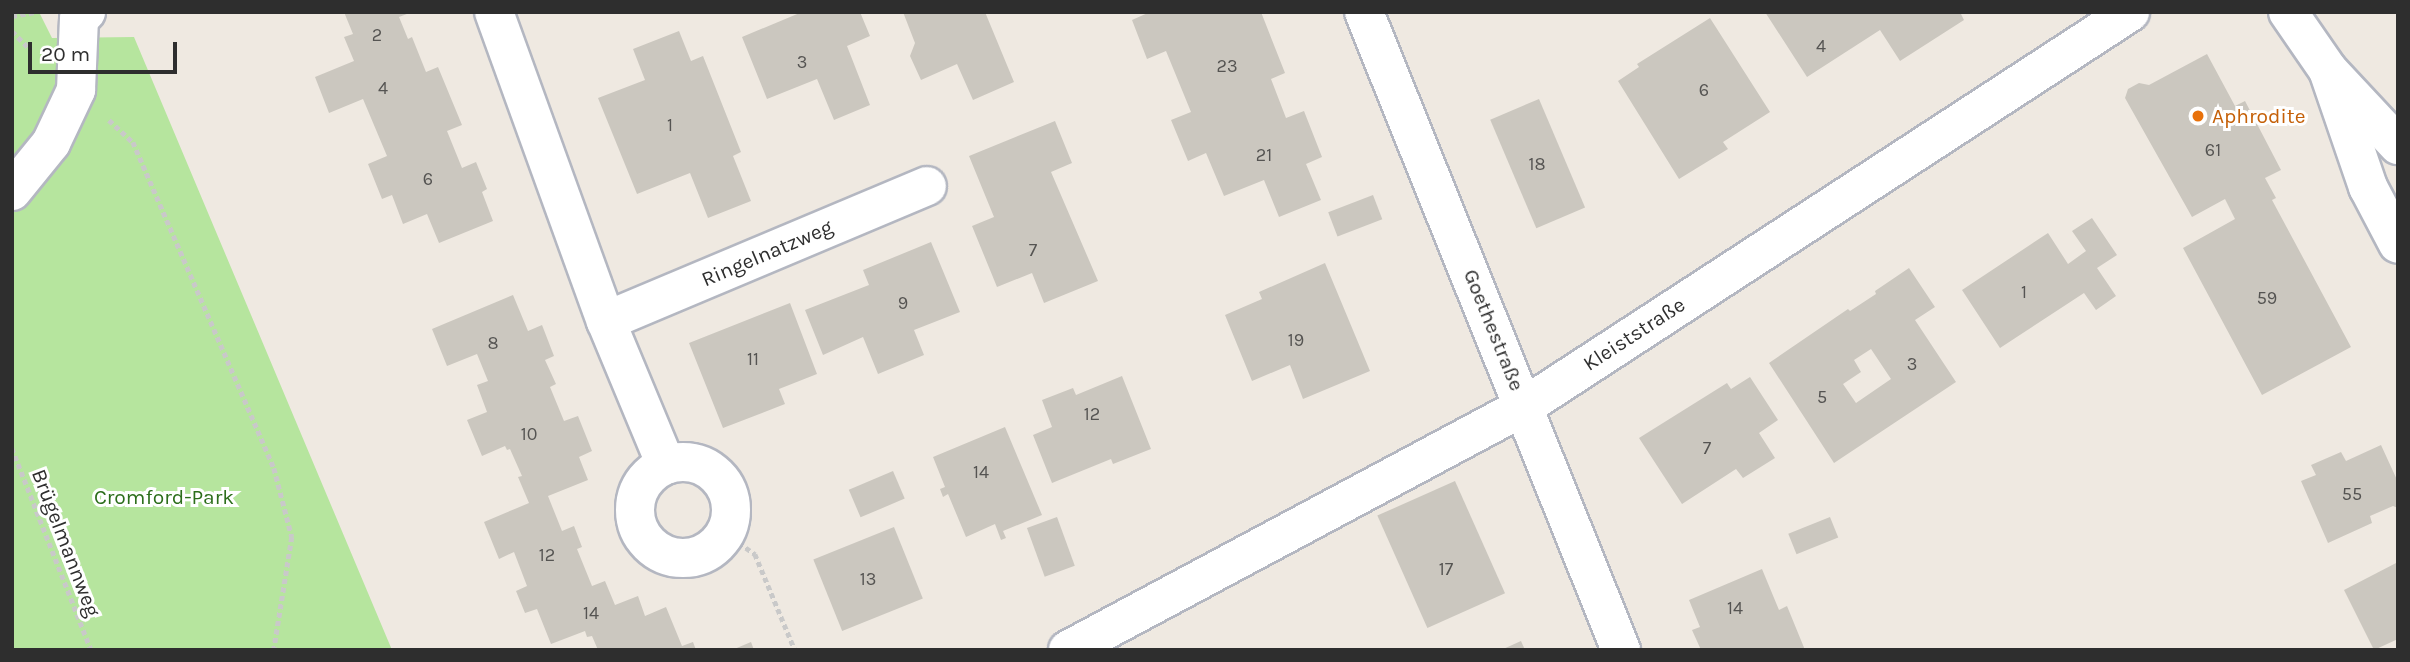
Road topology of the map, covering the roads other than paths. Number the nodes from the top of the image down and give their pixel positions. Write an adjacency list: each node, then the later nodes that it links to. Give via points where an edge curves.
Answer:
1 (86, 12): 9 (street, via 79,19 76,90 51,144)
2 (494, 12): 11 (street)
3 (1364, 12): 12 (street, Goethestraße)
4 (2130, 12): 12 (street, Kleiststraße)
5 (2288, 12): 6 (street)
6 (2328, 70): 7 (street); 10 (street, via 2368,187)
7 (2398, 145)
8 (927, 186): 11 (street, Ringelnatzweg)
9 (12, 191)
10 (2398, 244)
11 (606, 321): 13 (street)
12 (1525, 405): 14 (street, Kleiststraße); 16 (street, Goethestraße)
13 (666, 465): 13 (street, via 686,462 713,473 729,498 724,533 710,549 694,557 676,558 650,546 638,526 637,496 646,478)
14 (1124, 637): 15 (street, Kleiststraße)
15 (1068, 650)
16 (1621, 650)

